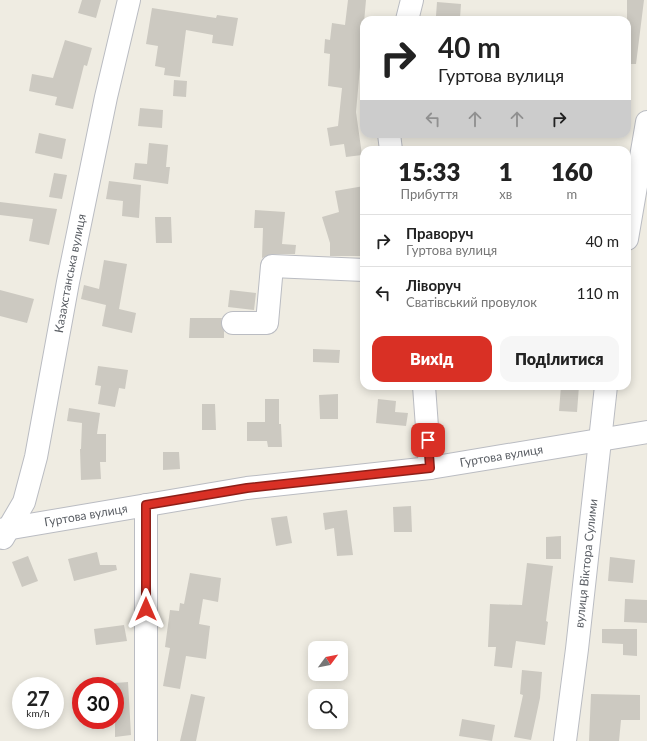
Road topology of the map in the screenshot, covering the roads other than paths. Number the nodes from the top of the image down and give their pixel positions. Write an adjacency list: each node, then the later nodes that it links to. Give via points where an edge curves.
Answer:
1 (129, 0): 14 (street, Казахстанська вулиця, via 69,274 36,457 24,502)
2 (412, 0): 3 (street)
3 (408, 16)
4 (647, 122): 5 (street)
5 (631, 216)
6 (360, 270): 7 (street, via 272,266 268,323)
7 (234, 323)
8 (424, 390): 12 (street)
9 (605, 390): 11 (street, вулиця Віктора Сулими)
10 (647, 432): 11 (street, Гуртова вулиця)
11 (599, 441): 12 (street, Гуртова вулиця); 16 (street, вулиця Віктора Сулими)
12 (430, 468): 13 (street, Гуртова вулиця, via 247,488)
13 (146, 505): 14 (street, Гуртова вулиця); 15 (street)
14 (3, 534)
15 (146, 741)
16 (565, 741)

